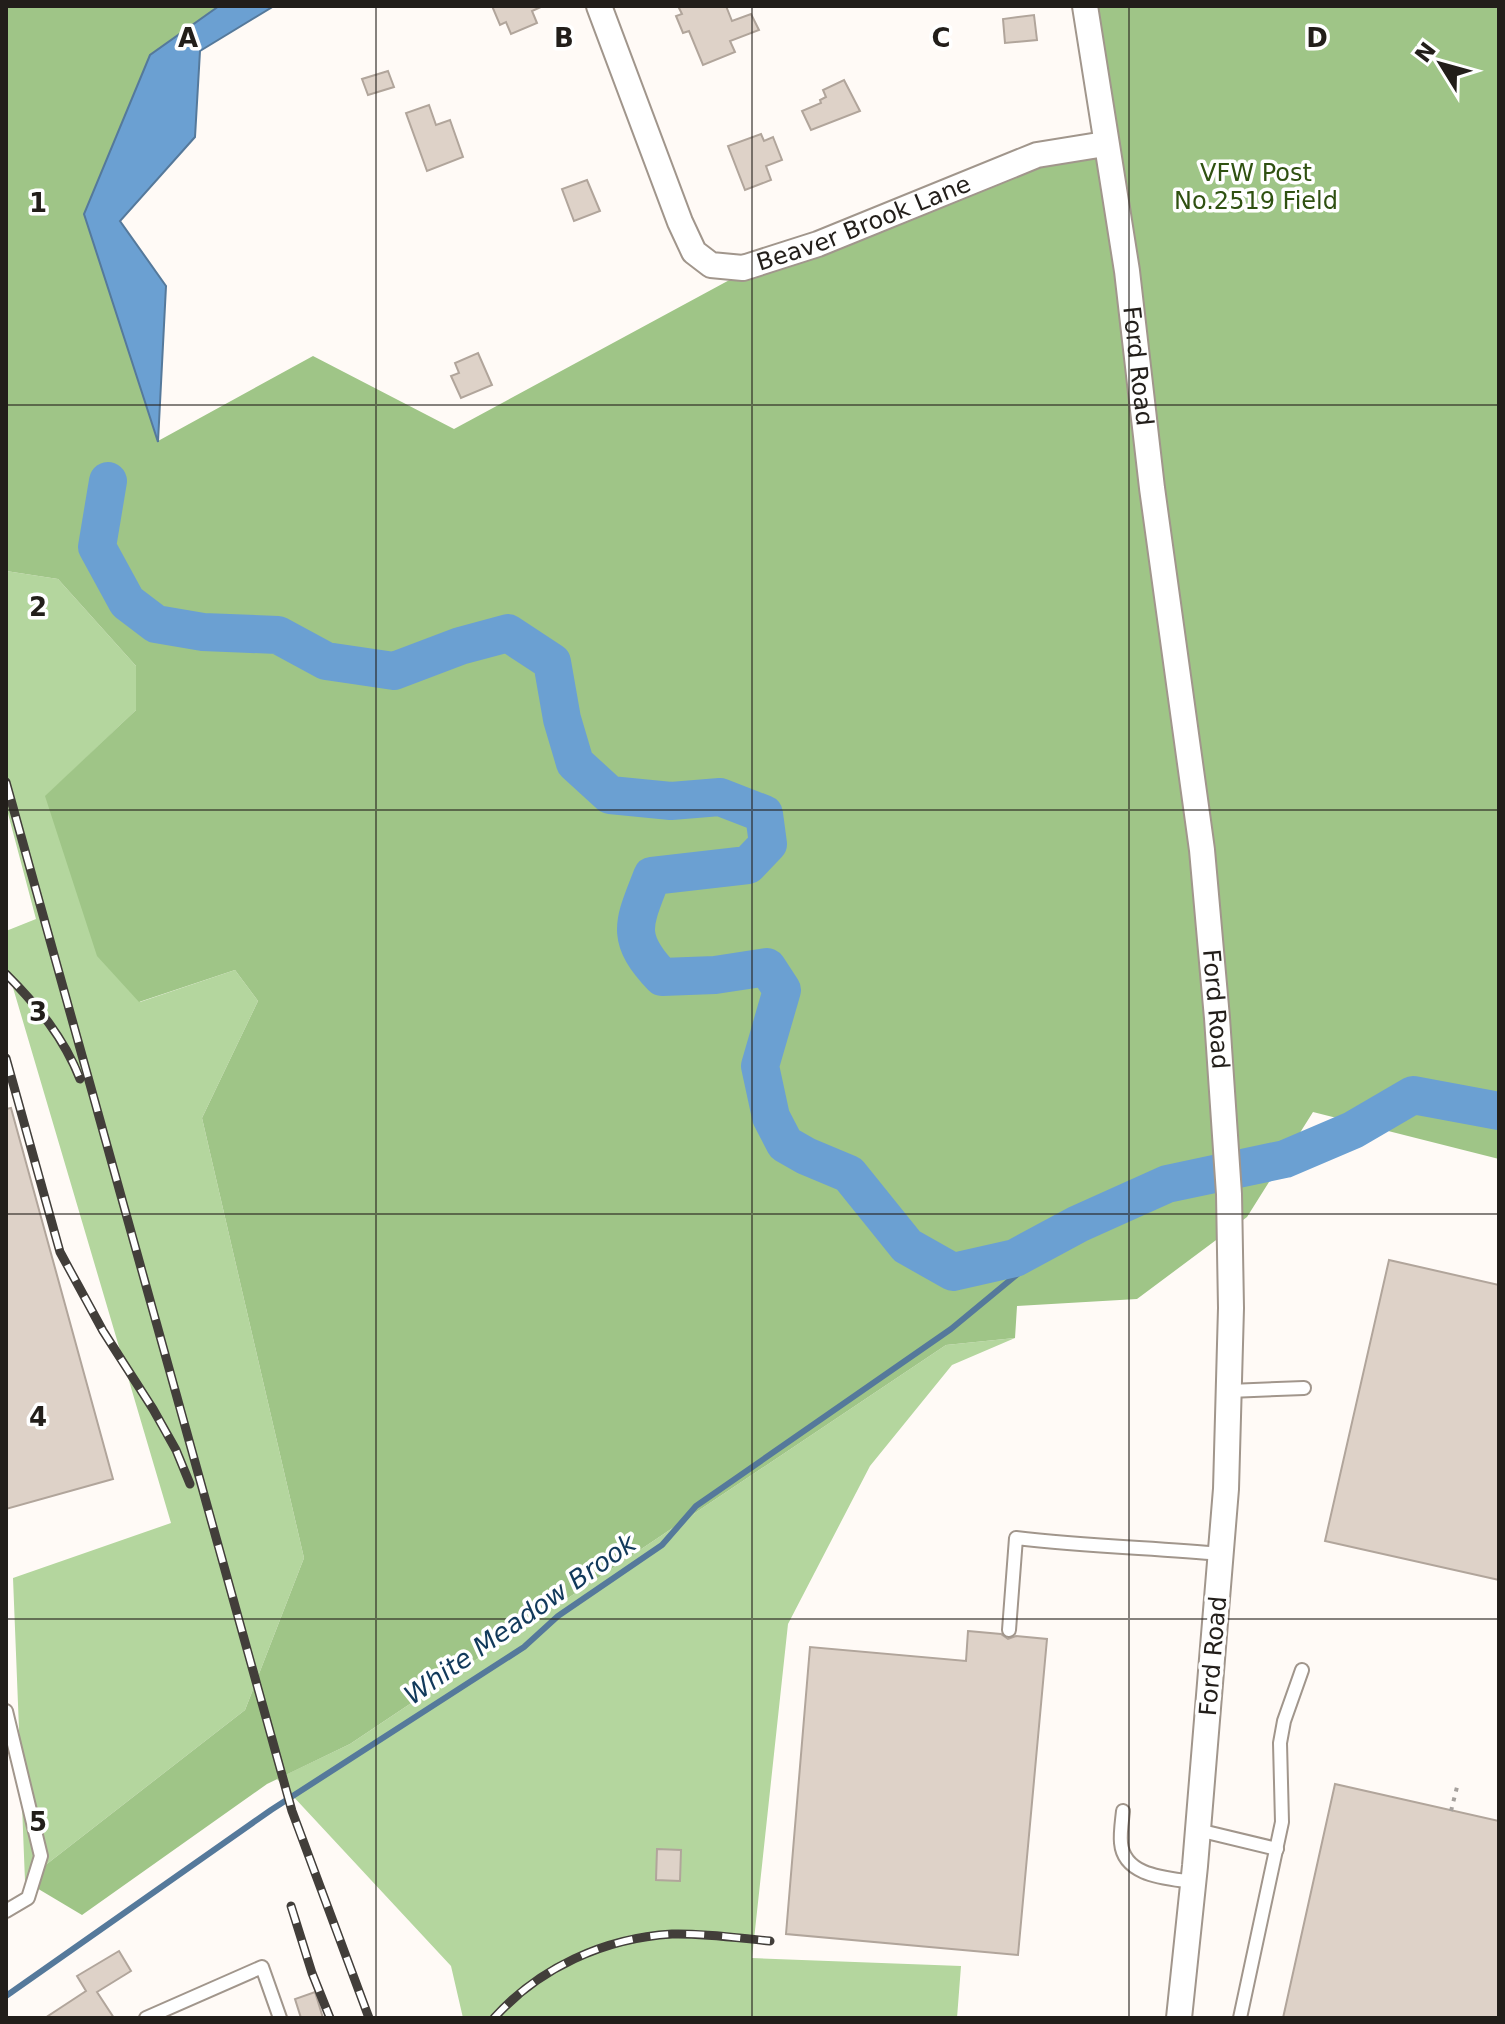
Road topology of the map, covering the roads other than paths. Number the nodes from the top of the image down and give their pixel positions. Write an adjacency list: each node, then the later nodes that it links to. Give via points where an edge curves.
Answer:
1 (599, 6): 3 (street, Beaver Brook Lane, via 680,222 694,252 711,265 743,268 818,244 1037,155)
2 (1085, 6): 3 (street, Ford Road)
3 (1105, 144): 5 (street, Ford Road, via 1127,271 1202,850 1229,1194)
4 (1304, 1388): 5 (lane)
5 (1229, 1391): 6 (street, Ford Road)
6 (1221, 1554): 7 (lane, via 1016,1538); 11 (street, Ford Road)
7 (1009, 1630)
8 (1302, 1670): 12 (lane, via 1280,1743 1282,1822)
9 (6, 1711): 14 (lane, via 41,1856 28,1898)
10 (1123, 1811): 13 (lane, via 1121,1844 1134,1867)
11 (1198, 1830): 12 (lane); 13 (street, Ford Road)
12 (1277, 1849): 18 (lane)
13 (1193, 1882): 17 (street, Ford Road)
14 (6, 1911)
15 (146, 2018): 16 (lane, via 262,1967)
16 (280, 2018)
17 (1179, 2018)
18 (1240, 2018)

